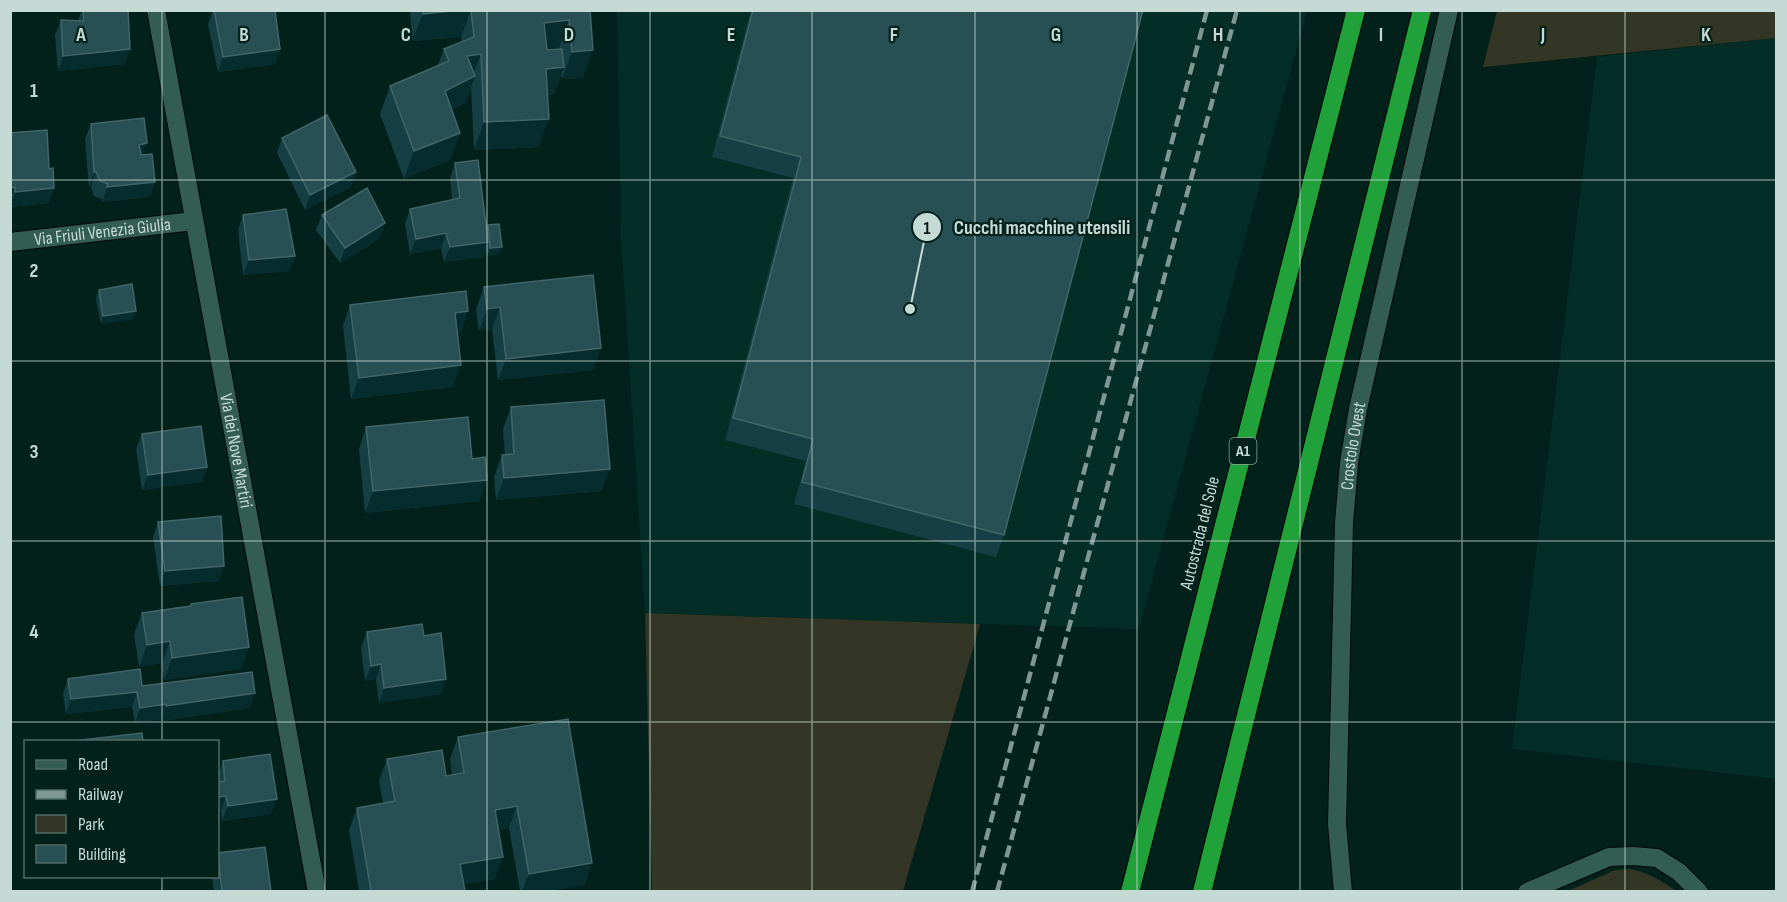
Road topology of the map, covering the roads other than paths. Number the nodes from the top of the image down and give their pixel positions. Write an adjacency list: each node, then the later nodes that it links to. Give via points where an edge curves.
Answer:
1 (156, 10): 5 (street, Via dei Nove Martiri)
2 (1356, 10): 8 (highway, Autostrada del Sole / A1)
3 (1422, 10): 9 (highway)
4 (1449, 10): 10 (street, Crostolo Ovest, via 1358,409 1349,464 1344,523 1337,824)
5 (194, 221): 6 (street, Via Friuli Venezia Giulia); 7 (street, Via dei Nove Martiri)
6 (10, 242)
7 (317, 891)
8 (1130, 891)
9 (1202, 891)
10 (1343, 891)
11 (1527, 891): 12 (street, via 1609,857 1633,856 1657,858)
12 (1700, 891)

